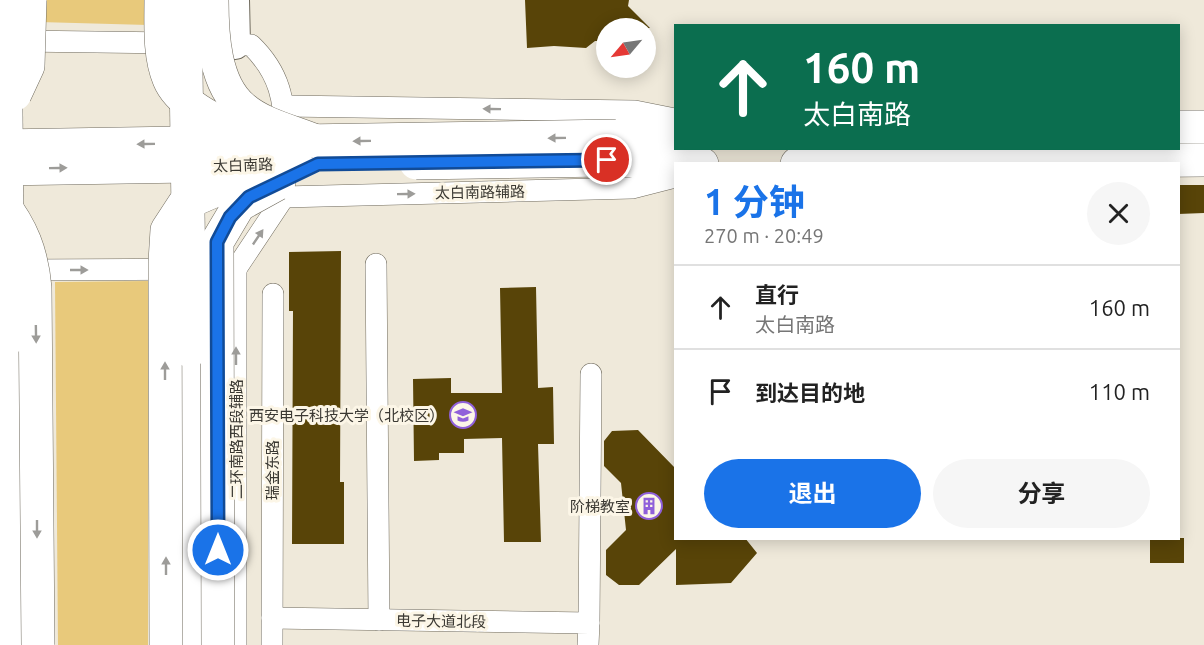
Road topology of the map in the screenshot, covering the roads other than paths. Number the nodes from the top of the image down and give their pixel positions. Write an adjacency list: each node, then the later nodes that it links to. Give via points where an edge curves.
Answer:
1 (5, 0): 36 (main road, bridge, via 8,339)
2 (30, 0): 10 (main road, bridge, via 28,66 17,92)
3 (161, 0): 15 (main road, bridge, via 163,57 170,81 193,106 212,118)
4 (185, 0): 39 (main road, bridge)
5 (212, 0): 18 (main road, bridge, via 214,50 229,88 242,108)
6 (234, 0): 8 (street)
7 (0, 40): 8 (street)
8 (235, 44): 9 (street, via 251,45 266,59)
9 (285, 106): 11 (street, one-way to 9, via 635,111); 24 (street)
10 (0, 110)
11 (674, 120)
12 (1180, 127): 13 (main road)
13 (1204, 127)
14 (674, 134): 17 (main road, 太白南路)
15 (270, 142): 16 (main road, 太白南路, one-way to 16, bridge); 18 (main road, 太白南路, bridge)
16 (0, 146)
17 (612, 148): 18 (main road, 太白南路, bridge); 20 (main road, 太白南路)
18 (311, 157): 22 (main road, 太白南路, one-way to 18, bridge); 32 (main road, one-way to 18, bridge, via 167,231 184,204 201,195); 40 (main road, bridge, via 249,197 230,217 217,242)
19 (1204, 160): 21 (main road)
20 (691, 162)
21 (1000, 162)
22 (0, 169)
23 (674, 177): 24 (street, 太白南路辅路, one-way to 23, via 632,188)
24 (285, 197): 27 (street, one-way to 24)
25 (0, 200): 31 (main road, one-way to 31, bridge, via 27,244 33,270)
26 (376, 264): 34 (street)
27 (236, 269): 28 (street, one-way to 27); 41 (street, 二环南路西段辅路, one-way to 27)
28 (0, 270)
29 (273, 294): 33 (street, 瑞金东路)
30 (591, 374): 35 (street)
31 (38, 591): 36 (main road); 37 (main road, bridge)
32 (166, 608): 38 (main road, bridge); 39 (main road)
33 (272, 618): 34 (street, 电子大道北段); 42 (street, 瑞金东路)
34 (379, 620): 35 (street, 电子大道北段)
35 (589, 623): 43 (street)
36 (17, 645)
37 (38, 645)
38 (166, 645)
39 (189, 645)
40 (218, 645)
41 (236, 645)
42 (272, 645)
43 (588, 645)

